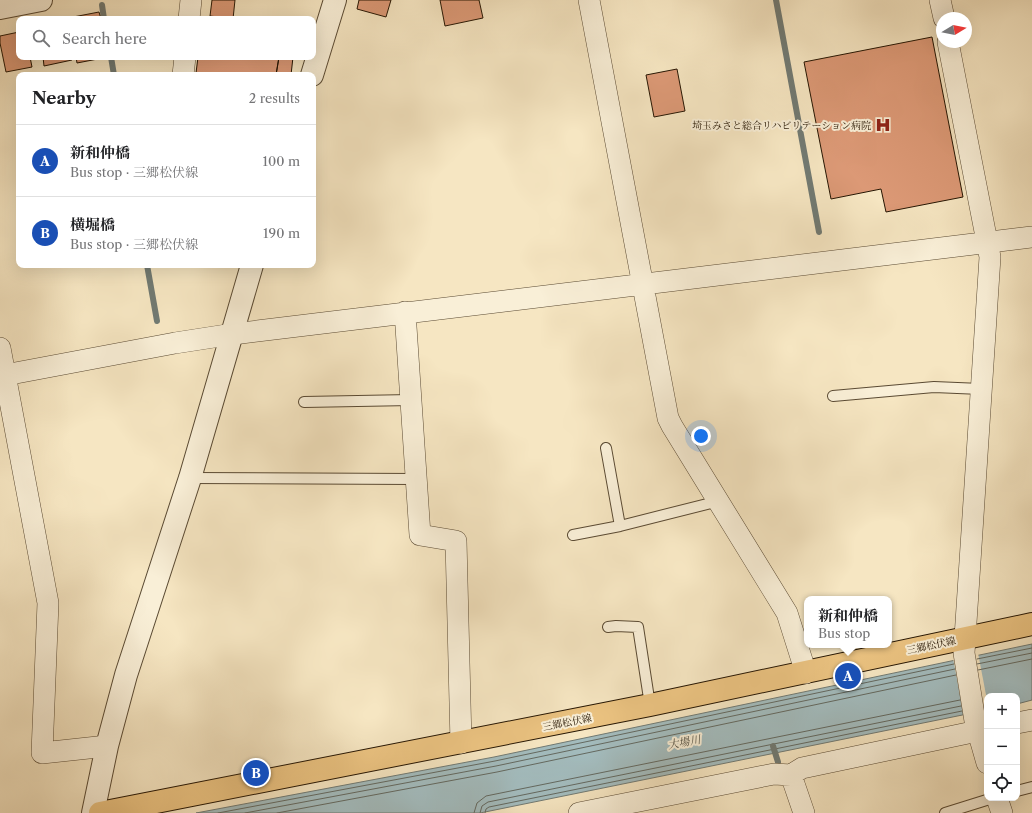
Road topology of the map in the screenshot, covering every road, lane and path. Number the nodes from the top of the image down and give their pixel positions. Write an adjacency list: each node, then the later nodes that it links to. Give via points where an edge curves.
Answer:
1 (41, 0): 6 (street)
2 (191, 0): 8 (street)
3 (336, 0): 12 (street)
4 (590, 0): 16 (street)
5 (940, 0): 7 (street)
6 (0, 8)
7 (943, 12)
8 (189, 16)
9 (949, 48): 14 (street)
10 (185, 60): 11 (street)
11 (183, 72)
12 (313, 72)
13 (1032, 237): 14 (street)
14 (987, 243): 16 (street); 21 (street, via 990,257)
15 (251, 268): 18 (street)
16 (644, 284): 17 (street); 28 (street, via 668,418)
17 (405, 312): 18 (street); 23 (street)
18 (233, 334): 20 (street); 26 (street)
19 (0, 348): 20 (street)
20 (3, 376): 40 (street, via 48,603 42,753)
21 (981, 389): 22 (lane, via 934,387); 33 (street)
22 (833, 396)
23 (411, 400): 24 (lane); 27 (street)
24 (304, 402)
25 (606, 448): 29 (lane)
26 (190, 478): 27 (lane); 40 (street, via 126,675)
27 (416, 479): 39 (street, via 420,535 456,541)
28 (719, 501): 29 (lane); 34 (street, via 787,613)
29 (620, 526): 30 (lane)
30 (573, 535)
31 (1032, 624): 33 (main road, 三郷松伏線)
32 (608, 627): 35 (lane, via 638,627)
33 (965, 645): 34 (main road, 三郷松伏線); 38 (street)
34 (806, 673): 35 (main road, 三郷松伏線)
35 (650, 705): 39 (main road, 三郷松伏線)
36 (1032, 720): 37 (street)
37 (1020, 722)
38 (980, 727): 41 (street); 42 (street, via 802,768)
39 (461, 743): 48 (main road, 三郷松伏線)
40 (107, 746): 47 (street)
41 (984, 748)
42 (791, 775): 49 (street, via 774,774); 50 (street)
43 (1032, 787): 44 (lane)
44 (1020, 790)
45 (984, 801): 51 (lane)
46 (998, 801): 52 (street)
47 (93, 813)
48 (100, 813)
49 (579, 813)
50 (804, 813)
51 (945, 813)
52 (1002, 813)

